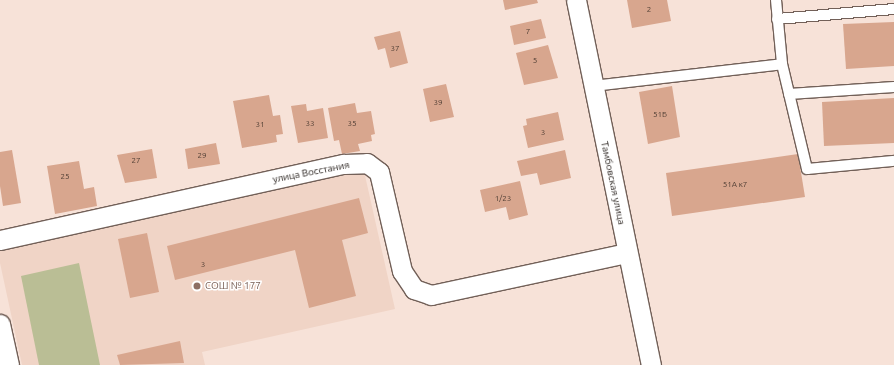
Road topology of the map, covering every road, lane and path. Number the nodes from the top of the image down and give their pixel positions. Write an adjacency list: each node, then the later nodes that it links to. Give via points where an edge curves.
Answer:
1 (576, 0): 6 (street, Тамбовская улица)
2 (776, 0): 4 (lane)
3 (894, 9): 4 (lane)
4 (777, 19): 5 (lane)
5 (782, 64): 6 (lane); 8 (lane)
6 (593, 86): 11 (street, Тамбовская улица)
7 (894, 87): 8 (lane)
8 (789, 94): 9 (lane, via 807,169)
9 (894, 161)
10 (0, 240): 11 (street, улица Восстания, via 336,166 367,163 379,172 402,271 414,289 431,296)
11 (628, 253): 14 (street, Тамбовская улица)
12 (0, 324): 13 (street)
13 (9, 365)
14 (651, 365)

